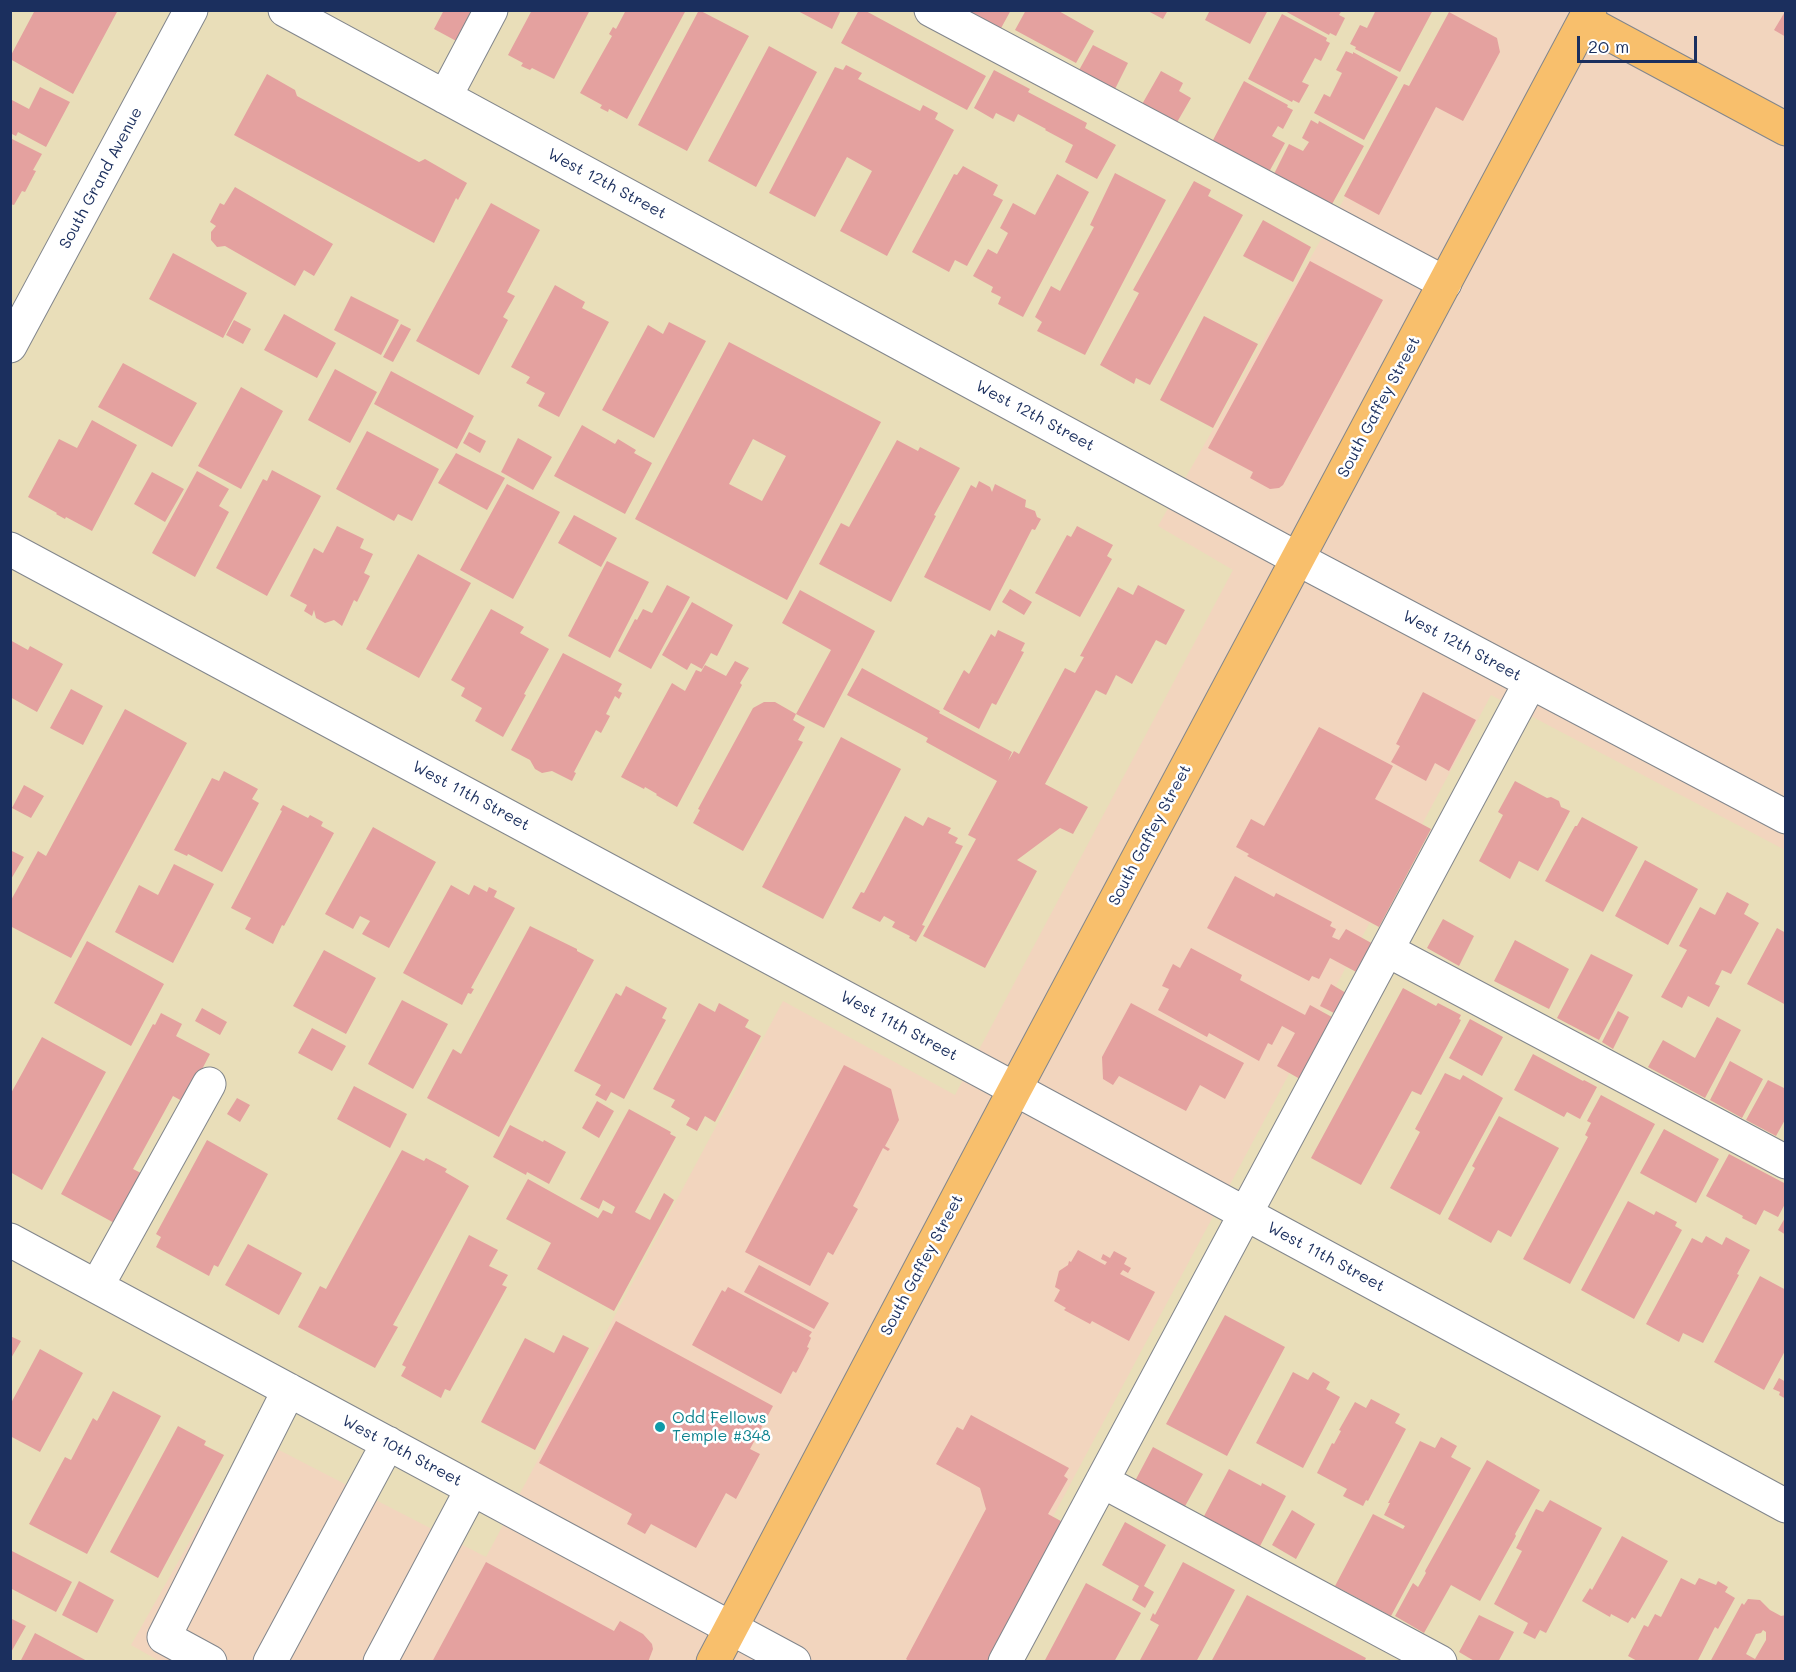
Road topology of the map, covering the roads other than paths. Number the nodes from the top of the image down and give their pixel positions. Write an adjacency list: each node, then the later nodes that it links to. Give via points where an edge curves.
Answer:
1 (191, 10): 9 (street, South Grand Avenue)
2 (285, 10): 6 (street, West 12th Street)
3 (491, 10): 6 (street)
4 (931, 10): 8 (street)
5 (1580, 14): 7 (main road); 8 (main road, South Gaffey Street)
6 (446, 97): 11 (street, West 12th Street)
7 (1785, 129)
8 (1445, 283): 11 (main road, South Gaffey Street)
9 (10, 346)
10 (10, 549): 16 (street, West 11th Street)
11 (1299, 558): 12 (street, West 12th Street); 16 (main road, South Gaffey Street)
12 (1530, 682): 13 (street, West 12th Street); 14 (street)
13 (1785, 817)
14 (1388, 950): 17 (street); 18 (street)
15 (209, 1084): 20 (street)
16 (1015, 1089): 18 (street, West 11th Street); 26 (main road, South Gaffey Street)
17 (1785, 1162)
18 (1246, 1214): 23 (street); 25 (street, West 11th Street)
19 (10, 1240): 20 (street, West 10th Street)
20 (97, 1286): 21 (street, West 10th Street)
21 (289, 1390): 22 (street, West 10th Street); 27 (street, via 164,1637)
22 (388, 1443): 24 (street, West 10th Street); 28 (street)
23 (1102, 1481): 32 (street); 33 (street)
24 (472, 1489): 26 (street, West 10th Street); 29 (street)
25 (1785, 1506)
26 (731, 1628): 30 (main road, South Gaffey Street); 31 (street, West 10th Street)
27 (210, 1662)
28 (270, 1662)
29 (380, 1662)
30 (712, 1662)
31 (794, 1662)
32 (1005, 1662)
33 (1440, 1662)

